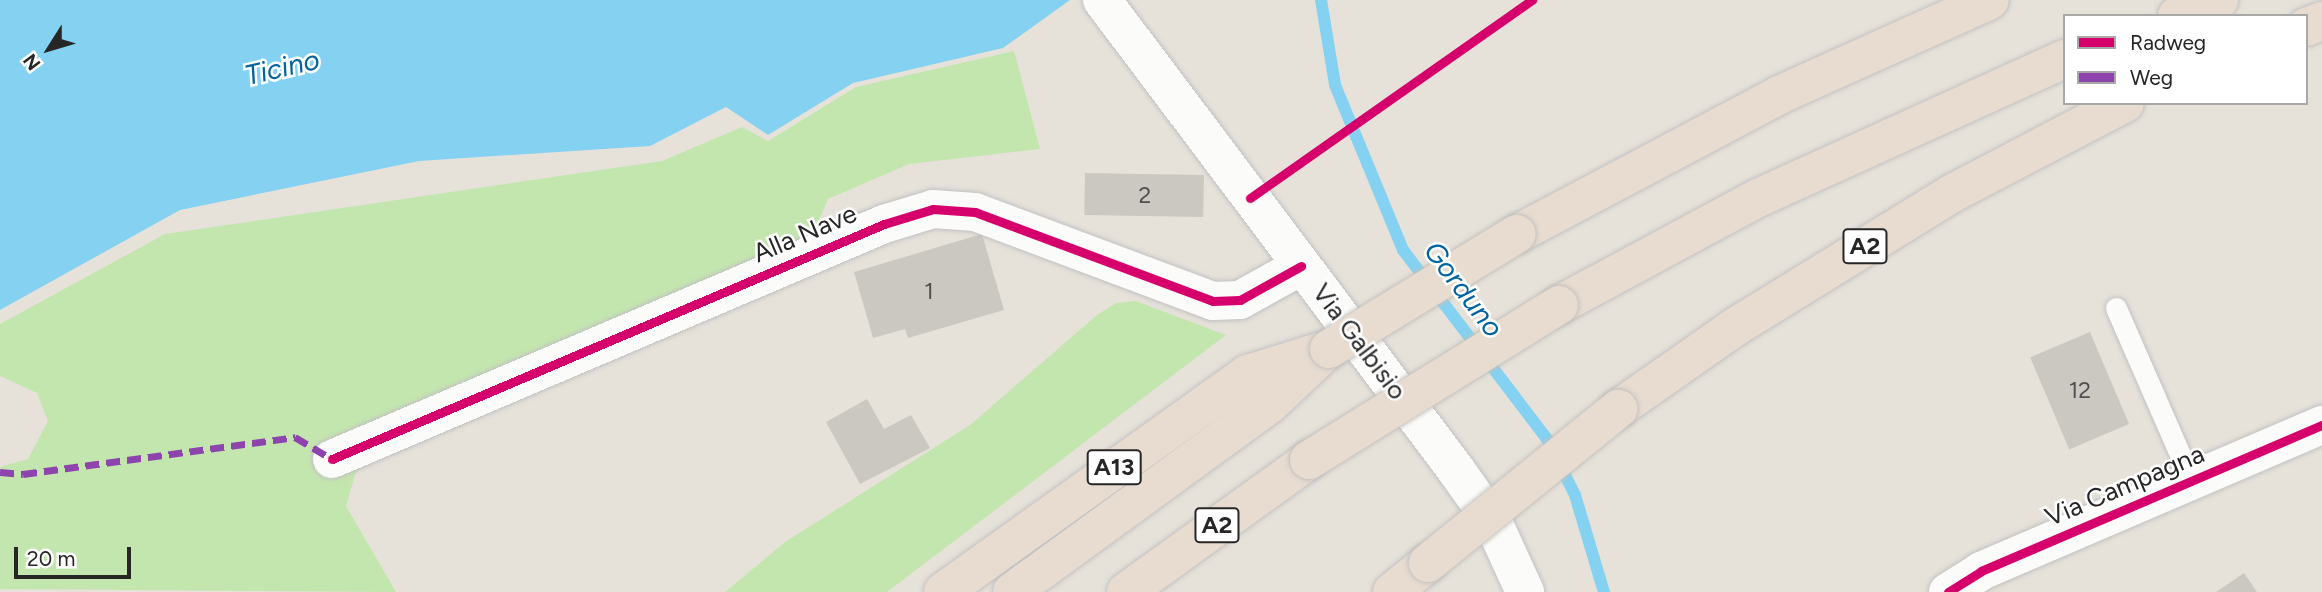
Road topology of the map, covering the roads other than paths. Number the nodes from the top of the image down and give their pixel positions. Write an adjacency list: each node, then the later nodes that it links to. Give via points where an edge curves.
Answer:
1 (1102, 0): 7 (street, Via Galbisio)
2 (1990, 0): 9 (highway, A2, bridge, via 1779,95 1517,234)
3 (2219, 0): 4 (highway)
4 (2182, 14)
5 (2063, 60): 15 (highway, A2, bridge, via 1808,173 1559,305 1309,460)
6 (2121, 105): 16 (highway, A2, bridge, via 1951,194 1735,327 1618,409)
7 (1301, 266): 11 (street, Alla Nave, via 1240,300 1213,301 975,212 933,209 884,223); 17 (street, Via Galbisio, via 1493,522)
8 (2116, 308): 12 (lane)
9 (1329, 349): 13 (highway, A13, via 1248,374); 14 (highway, A2, via 1270,404)
10 (2322, 425): 12 (street, Via Campagna)
11 (332, 458)
12 (2191, 480): 18 (street, Via Campagna, via 1981,571)
13 (943, 592)
14 (1012, 592)
15 (1126, 592)
16 (1392, 592)
17 (1525, 592)
18 (1948, 592)

